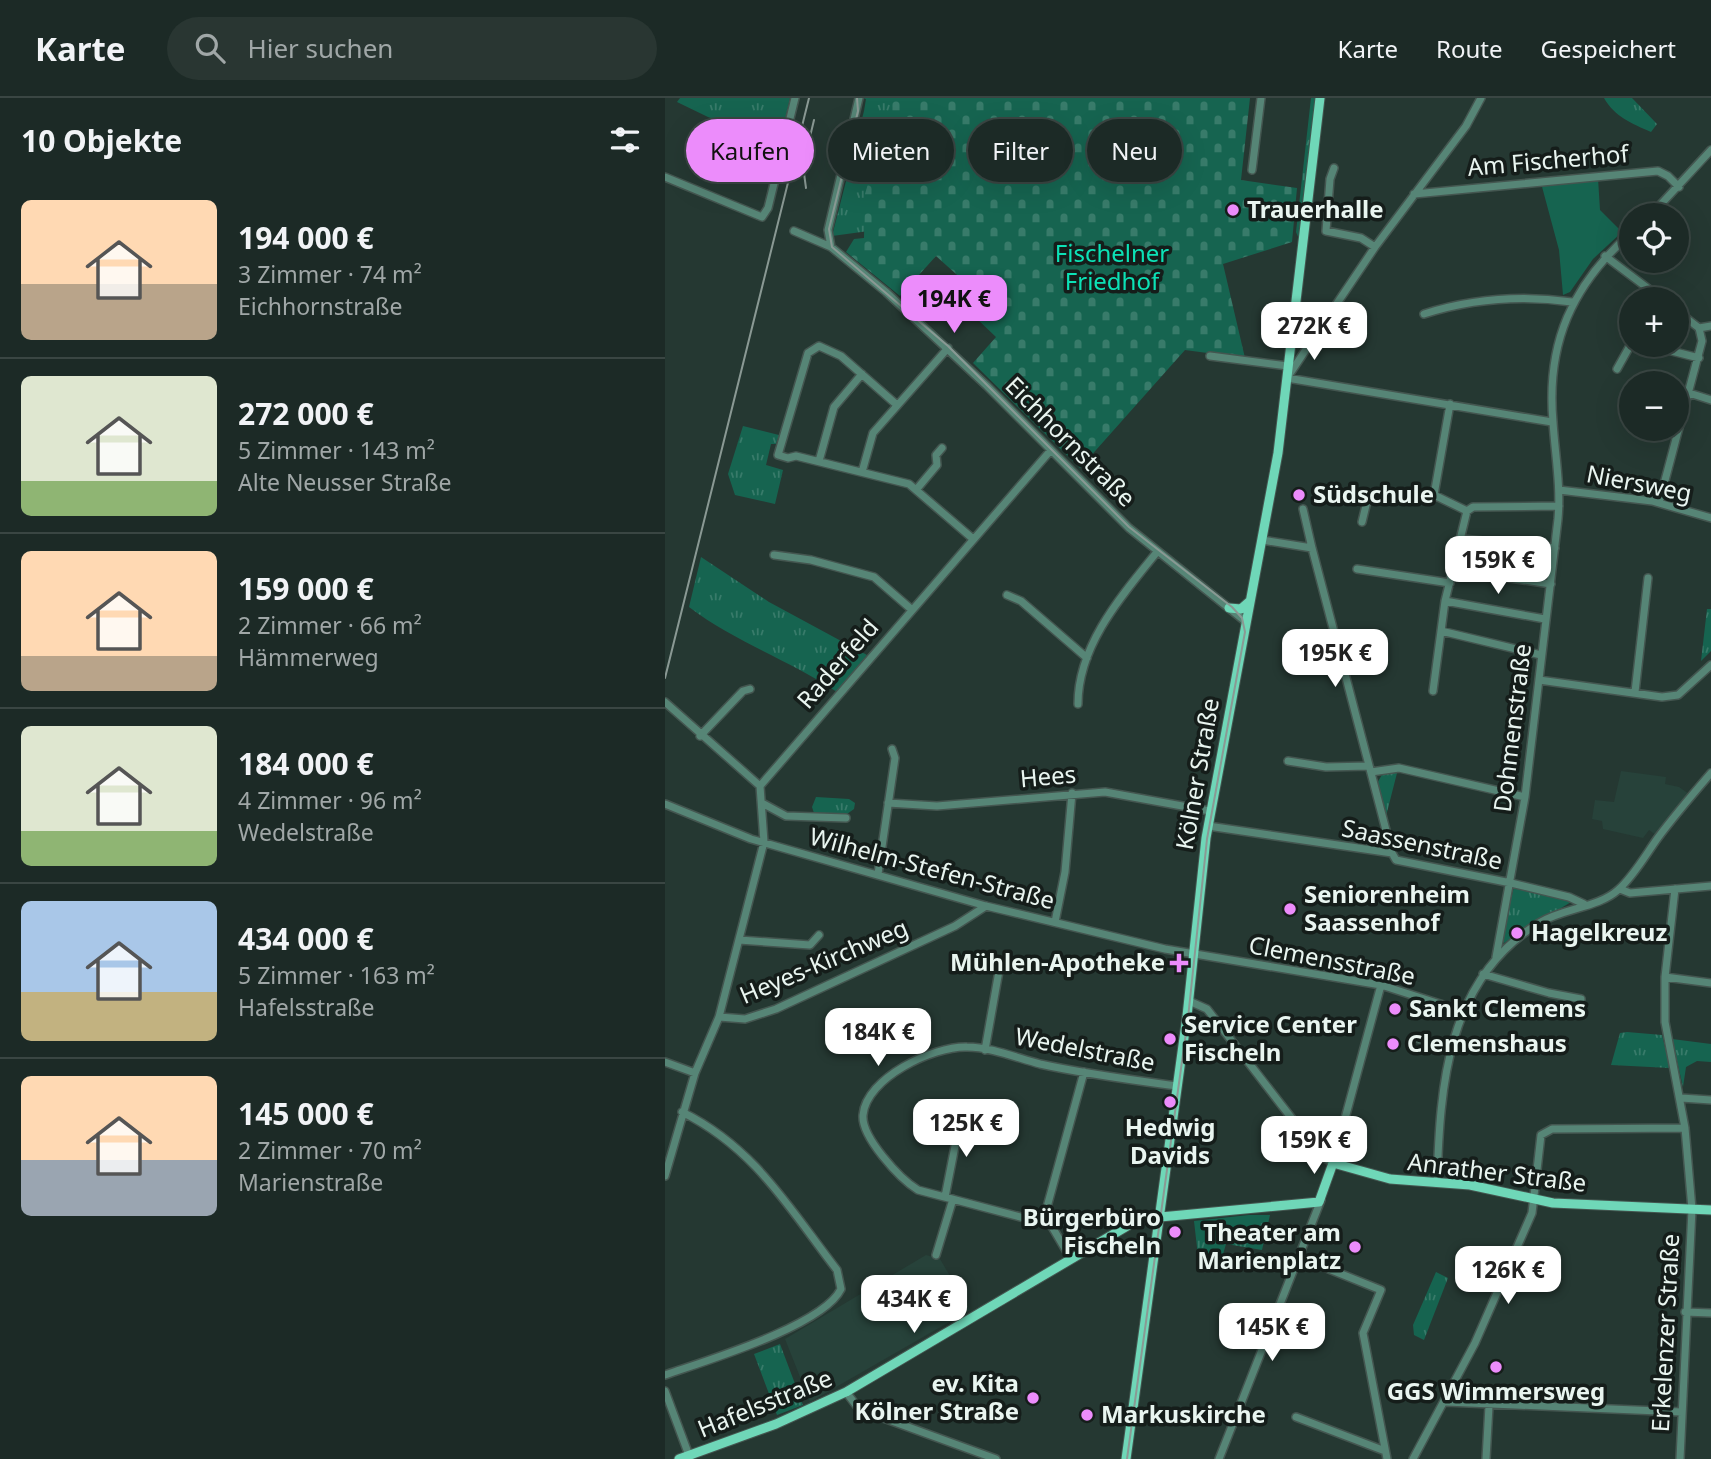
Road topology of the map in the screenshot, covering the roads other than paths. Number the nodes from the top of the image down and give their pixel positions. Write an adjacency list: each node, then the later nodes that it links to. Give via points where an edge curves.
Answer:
1 (795, 98): 9 (street, via 762,217)
2 (1261, 98): 8 (street)
3 (1320, 98): 29 (main road, Kölner Straße)
4 (1481, 98): 11 (street, via 1466,126)
5 (859, 101): 15 (street, via 828,230)
6 (1711, 150): 10 (street)
7 (1334, 168): 16 (street, via 1326,231 1361,237)
8 (1252, 170)
9 (665, 177)
10 (1679, 187): 11 (street, Am Fischerhof, via 1658,171); 12 (street)
11 (1415, 194): 16 (street)
12 (1663, 203)
13 (794, 231): 15 (street, Eichhornstraße)
14 (1619, 244): 17 (street, Dohmenstraße)
15 (831, 247): 24 (street, Eichhornstraße)
16 (1375, 247): 32 (street)
17 (1605, 256): 18 (street); 19 (street, Dohmenstraße)
18 (1645, 287)
19 (1572, 302): 20 (street, via 1466,302); 37 (street, Dohmenstraße, via 1553,364)
20 (1424, 314)
21 (1689, 320): 23 (street)
22 (1711, 326): 23 (street)
23 (1699, 328): 28 (street)
24 (948, 348): 36 (street); 40 (street, Eichhornstraße)
25 (1689, 355): 28 (street)
26 (1210, 356): 29 (street)
27 (1624, 357): 30 (street)
28 (1699, 358): 33 (street)
29 (1288, 366): 32 (main road, Kölner Straße)
30 (1617, 369)
31 (862, 374): 36 (street); 41 (street, via 834,407); 41 (street, via 841,356 819,346 808,353 778,455)
32 (1287, 378): 35 (street); 54 (main road, Kölner Straße)
33 (1689, 393): 34 (street)
34 (1711, 400)
35 (1450, 404): 37 (street); 45 (street)
36 (897, 405): 42 (street, via 873,433)
37 (1552, 422): 44 (street, Dohmenstraße)
38 (1676, 441): 46 (street)
39 (942, 448): 43 (street, via 936,455 937,465)
40 (1051, 450): 52 (street, Raderfeld); 57 (street, Eichhornstraße)
41 (818, 461): 42 (street)
42 (862, 472): 43 (street)
43 (916, 490): 52 (street)
44 (1559, 490): 46 (street, Niersweg); 47 (street, Dohmenstraße)
45 (1434, 495): 49 (street); 51 (street, via 1369,493)
46 (1659, 503): 50 (street, Niersweg)
47 (1559, 506): 49 (street, via 1473,507); 56 (street, Dohmenstraße)
48 (1303, 509): 55 (street)
49 (1467, 511): 53 (street)
50 (1711, 518)
51 (1362, 522)
52 (972, 538): 68 (street, Raderfeld)
53 (1462, 538): 56 (street); 60 (street)
54 (1262, 540): 55 (street); 66 (main road, Kölner Straße)
55 (1311, 548): 84 (street)
56 (1555, 548): 63 (street, Dohmenstraße)
57 (1157, 552): 67 (street, Eichhornstraße); 73 (street, via 1112,610)
58 (774, 555): 68 (street, via 874,577)
59 (1357, 569): 62 (street)
60 (1455, 570): 62 (street); 63 (street)
61 (1648, 578): 78 (street)
62 (1450, 583): 65 (street)
63 (1551, 584): 69 (street, Dohmenstraße)
64 (1007, 595): 73 (street, via 1021,601)
65 (1445, 601): 69 (street); 71 (street)
66 (1249, 602): 67 (main road, via 1241,609); 70 (main road, Kölner Straße)
67 (1229, 608): 70 (street, Eichhornstraße)
68 (911, 609): 86 (street, Raderfeld)
69 (1545, 619): 72 (street, Dohmenstraße)
70 (1245, 621): 92 (main road, Kölner Straße)
71 (1441, 631): 72 (street); 77 (street)
72 (1541, 655): 75 (street, Dohmenstraße)
73 (1087, 658): 80 (street)
74 (1711, 665): 78 (street, via 1678,695)
75 (1539, 680): 78 (street); 88 (street, Dohmenstraße)
76 (750, 689): 81 (street)
77 (1433, 691)
78 (1635, 692)
79 (665, 702): 81 (street)
80 (1077, 704)
81 (700, 736): 86 (street)
82 (893, 749): 90 (street)
83 (1288, 761): 84 (street)
84 (1370, 769): 88 (street, via 1399,768); 96 (street)
85 (1711, 773): 100 (street)
86 (760, 786): 89 (street)
87 (1072, 793): 90 (street, Hees, via 946,806); 92 (street, Hees, via 1105,792); 104 (street)
88 (1525, 797): 98 (street, Dohmenstraße)
89 (762, 803): 93 (street, via 786,816); 95 (street)
90 (888, 803): 97 (street)
91 (665, 804): 95 (street, Wilhelm-Stefen-Straße)
92 (1210, 811): 94 (main road, Kölner Straße)
93 (846, 818)
94 (1208, 826): 96 (street, Saassenstraße); 107 (main road, Kölner Straße)
95 (764, 842): 97 (street, Wilhelm-Stefen-Straße); 106 (street)
96 (1392, 853): 98 (street, Saassenstraße, via 1396,860)
97 (878, 874): 103 (street, Wilhelm-Stefen-Straße)
98 (1511, 883): 102 (street, Saassenstraße); 108 (street, Dohmenstraße)
99 (1711, 886): 101 (street)
100 (1620, 889): 101 (street, via 1630,893); 102 (street)
101 (1675, 889): 111 (street, Erkelenzer Straße)
102 (1585, 904): 108 (street, via 1542,921)
103 (986, 905): 104 (street, Wilhelm-Stefen-Straße); 117 (street, Heyes-Kirchweg, via 955,926 776,1009 750,1018)
104 (1055, 922): 107 (street, Wilhelm-Stefen-Straße)
105 (819, 936): 106 (street, via 810,945)
106 (739, 940): 117 (street)
107 (1194, 955): 113 (street, Clemensstraße); 115 (main road, Kölner Straße)
108 (1496, 957): 110 (street)
109 (999, 971): 120 (street, Wedelstraße)
110 (1483, 974): 114 (street); 116 (street)
111 (1665, 978): 112 (street); 125 (street, Erkelenzer Straße, via 1665,1021)
112 (1711, 983)
113 (1381, 985): 116 (street, Clemensstraße); 130 (street)
114 (1581, 999)
115 (1189, 1001): 124 (main road, Kölner Straße); 130 (street, Anrather Straße, via 1207,1009 1321,1156)
116 (1462, 1011): 119 (street)
117 (719, 1017): 123 (street, Heyes-Kirchweg)
118 (1419, 1039): 119 (street)
119 (1451, 1047): 132 (street, via 1440,1111)
120 (985, 1050): 122 (street, Wedelstraße); 133 (street, Wedelstraße, via 955,1048 915,1060 871,1092 864,1107 866,1132 896,1172 918,1190)
121 (665, 1062): 123 (street)
122 (1084, 1072): 124 (street, Wedelstraße); 139 (street, via 1048,1198)
123 (695, 1073): 127 (street, Heyes-Kirchweg)
124 (1177, 1086): 138 (main road, Kölner Straße)
125 (1681, 1098): 126 (street); 129 (street, Erkelenzer Straße)
126 (1711, 1100)
127 (682, 1112): 131 (street, Heyes-Kirchweg); 145 (street, via 708,1125 757,1165 837,1270 841,1289 832,1303 779,1333)
128 (956, 1118): 133 (street)
129 (1685, 1128): 135 (street, via 1546,1131 1538,1141); 136 (street, Erkelenzer Straße)
130 (1333, 1163): 132 (main road, Anrather Straße, via 1390,1179); 134 (main road)
131 (665, 1176)
132 (1437, 1183): 135 (main road, Anrather Straße, via 1470,1185)
133 (949, 1198): 139 (street, Wedelstraße); 140 (street)
134 (1321, 1200): 138 (main road, Hafelsstraße); 141 (street)
135 (1534, 1200): 136 (main road, Anrather Straße); 148 (street, via 1504,1280)
136 (1692, 1209): 137 (main road, Anrather Straße); 143 (street, Erkelenzer Straße)
137 (1711, 1210)
138 (1159, 1217): 142 (main road, Hafelsstraße, via 1133,1222); 155 (main road, Kölner Straße)
139 (1051, 1225): 142 (street)
140 (936, 1255)
141 (1299, 1257): 152 (street, via 1381,1290 1363,1334); 156 (street)
142 (1071, 1259): 147 (main road, Hafelsstraße)
143 (1685, 1312): 144 (street); 150 (street, Erkelenzer Straße)
144 (1711, 1313)
145 (665, 1376)
146 (665, 1391): 153 (street)
147 (846, 1392): 153 (main road, Hafelsstraße); 154 (street, via 859,1409)
148 (1446, 1402): 149 (street); 157 (street)
149 (1489, 1406): 150 (street); 158 (street)
150 (1682, 1412): 159 (street, Erkelenzer Straße)
151 (1296, 1417): 152 (street)
152 (1386, 1455)
153 (686, 1458)
154 (996, 1459)
155 (1126, 1459)
156 (1219, 1459)
157 (1413, 1459)
158 (1486, 1459)
159 (1680, 1459)

